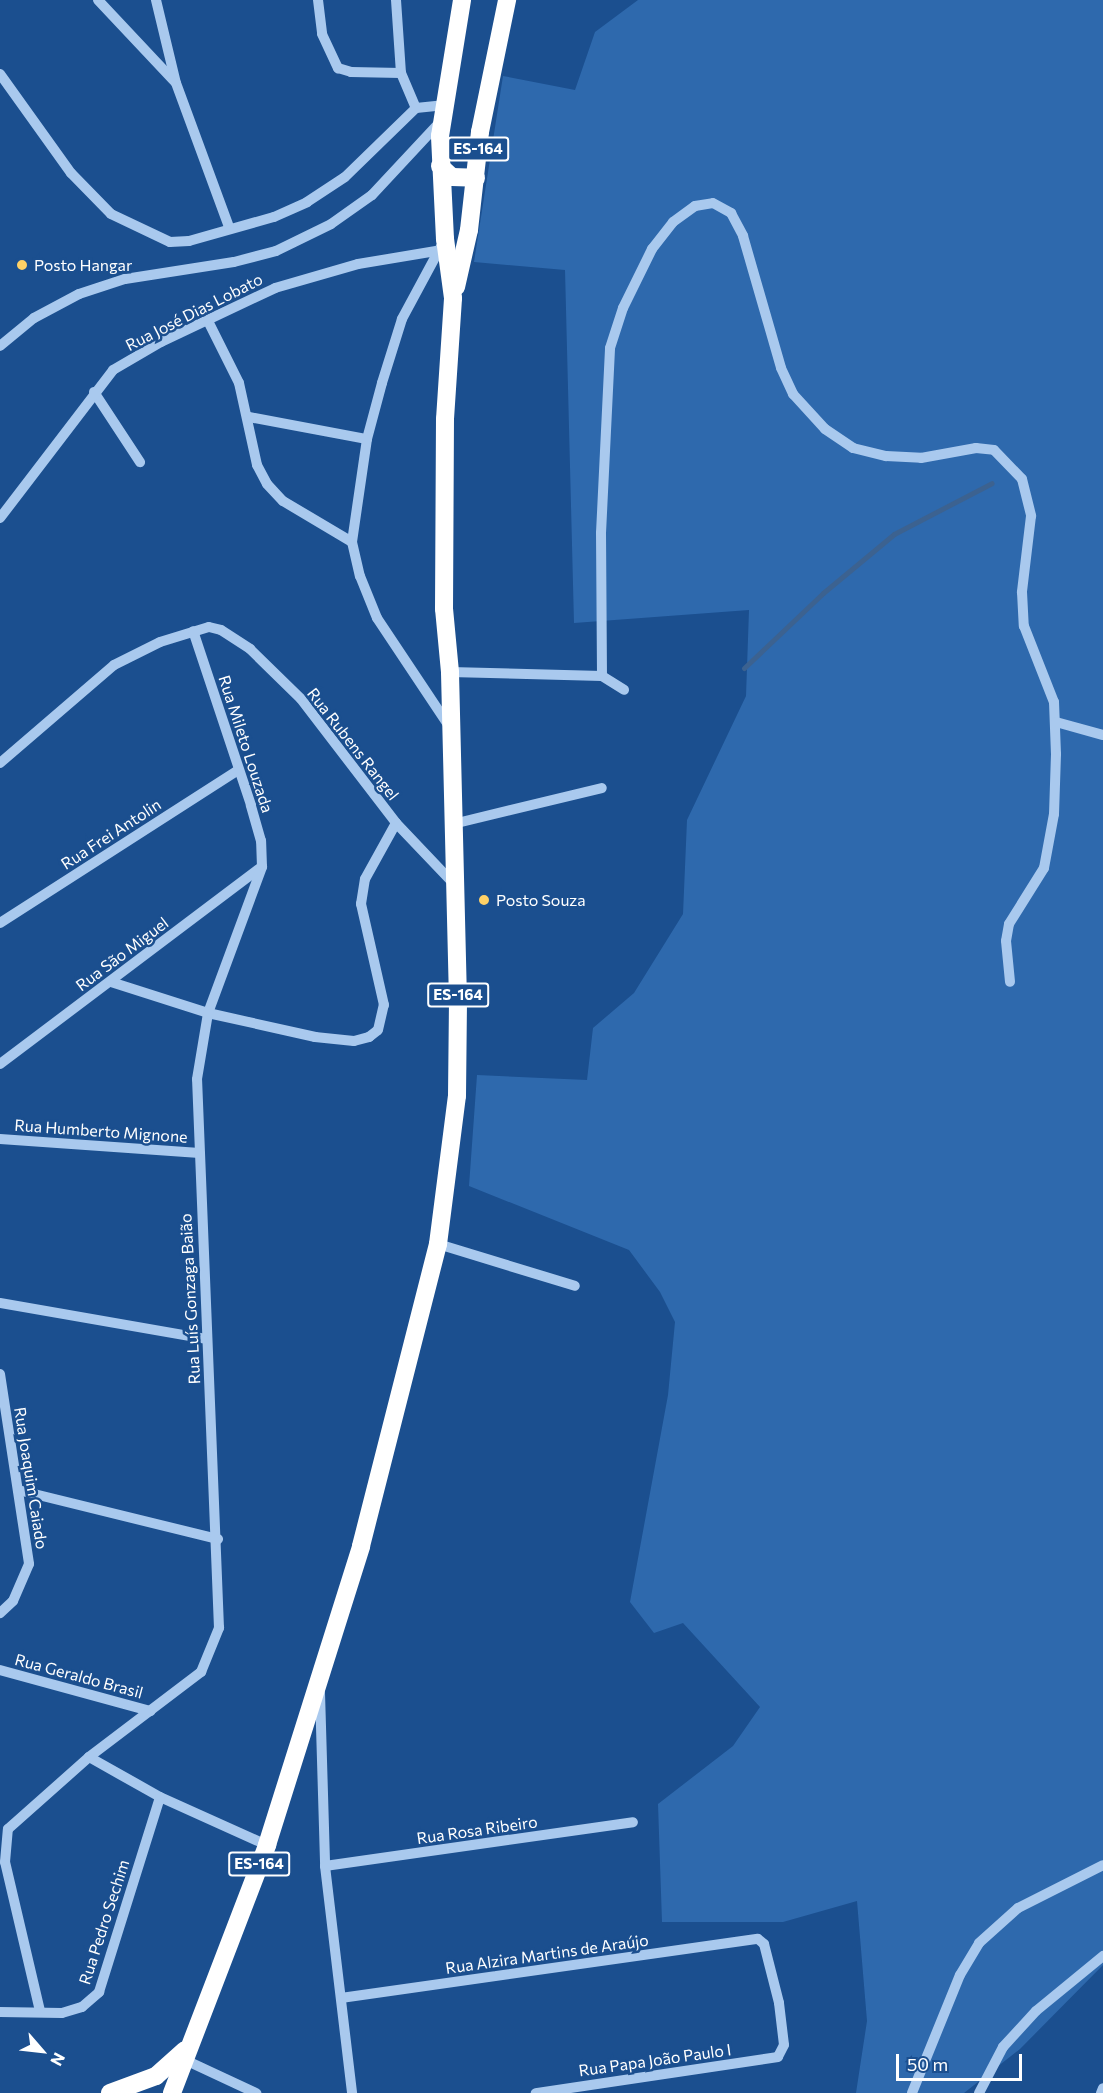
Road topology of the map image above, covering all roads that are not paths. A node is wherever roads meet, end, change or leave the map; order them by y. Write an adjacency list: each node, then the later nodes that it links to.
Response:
1 (98, 0): 9 (street)
2 (156, 0): 9 (street)
3 (318, 0): 7 (street)
4 (396, 0): 7 (street)
5 (462, 0): 11 (highway, ES-164)
6 (507, 0): 13 (highway, ES-164)
7 (401, 73): 10 (street)
8 (0, 75): 14 (street)
9 (176, 82): 14 (street)
10 (416, 108): 11 (street); 14 (street)
11 (442, 112): 12 (highway, ES-164); 18 (street)
12 (440, 166): 13 (highway); 15 (highway, ES-164)
13 (476, 178): 16 (highway, ES-164)
14 (229, 227)
15 (440, 245): 16 (highway, ES-164); 17 (street, Rua José Dias Lobato); 21 (street)
16 (453, 298): 26 (highway, ES-164)
17 (208, 321): 19 (street, Rua José Dias Lobato); 20 (street)
18 (0, 346)
19 (94, 392): 22 (street); 23 (street, Rua José Dias Lobato)
20 (249, 417): 21 (street); 24 (street)
21 (367, 439): 24 (street)
22 (140, 462)
23 (0, 518)
24 (352, 542): 30 (street)
25 (193, 631): 32 (street); 33 (street, Rua Mileto Louzada); 35 (street, Rua Rubens Rangel)
26 (450, 672): 27 (street); 30 (highway, ES-164)
27 (602, 676): 28 (street); 29 (street)
28 (624, 690)
29 (1056, 722): 31 (street); 41 (street)
30 (451, 729): 36 (highway, ES-164)
31 (1103, 735)
32 (0, 763)
33 (238, 770): 37 (street, Rua Mileto Louzada); 39 (street, Rua Frei Antolin)
34 (602, 788): 36 (street)
35 (396, 823): 38 (street, Rua Rubens Rangel); 42 (street)
36 (453, 824): 38 (highway, ES-164)
37 (262, 867): 40 (street, Rua São Miguel); 42 (street, Rua Luís Gonzaga Baião)
38 (454, 884): 46 (highway, ES-164)
39 (0, 923)
40 (111, 982): 42 (street); 43 (street, Rua São Miguel)
41 (1010, 982)
42 (208, 1012): 45 (street, Rua Luís Gonzaga Baião)
43 (0, 1064)
44 (0, 1139): 45 (street, Rua Humberto Mignone)
45 (200, 1153): 49 (street, Rua Luís Gonzaga Baião)
46 (438, 1244): 47 (street); 55 (highway, ES-164)
47 (575, 1286)
48 (0, 1304): 49 (street)
49 (206, 1339): 52 (street, Rua Luís Gonzaga Baião)
50 (0, 1374): 51 (street, Rua Joaquim Caiado)
51 (18, 1490): 52 (street); 53 (street, Rua Joaquim Caiado)
52 (218, 1539): 56 (street, Rua Luís Gonzaga Baião)
53 (0, 1613)
54 (0, 1670): 56 (street, Rua Geraldo Brasil)
55 (320, 1676): 60 (highway, ES-164); 62 (street)
56 (150, 1711): 57 (street, Rua Luís Gonzaga Baião)
57 (89, 1757): 58 (street); 65 (street, Rua Luís Gonzaga Baião)
58 (160, 1797): 60 (street); 65 (street, Rua Pedro Sechim)
59 (633, 1822): 62 (street, Rua Rosa Ribeiro)
60 (267, 1845): 67 (highway, ES-164)
61 (1103, 1865): 75 (street)
62 (325, 1866): 64 (street)
63 (1103, 1956): 76 (street)
64 (341, 1998): 68 (street, Rua Alzira Martins de Araújo); 73 (street)
65 (40, 2011): 66 (street, Rua Pedro Sechim)
66 (0, 2012)
67 (185, 2053): 70 (highway); 71 (highway, ES-164); 72 (street)
68 (778, 2057): 74 (street, Rua Papa João Paulo I)
69 (1103, 2088): 77 (street)
70 (114, 2092)
71 (172, 2093)
72 (256, 2093)
73 (352, 2093)
74 (536, 2093)
75 (912, 2093)
76 (979, 2093)
77 (1101, 2093)

